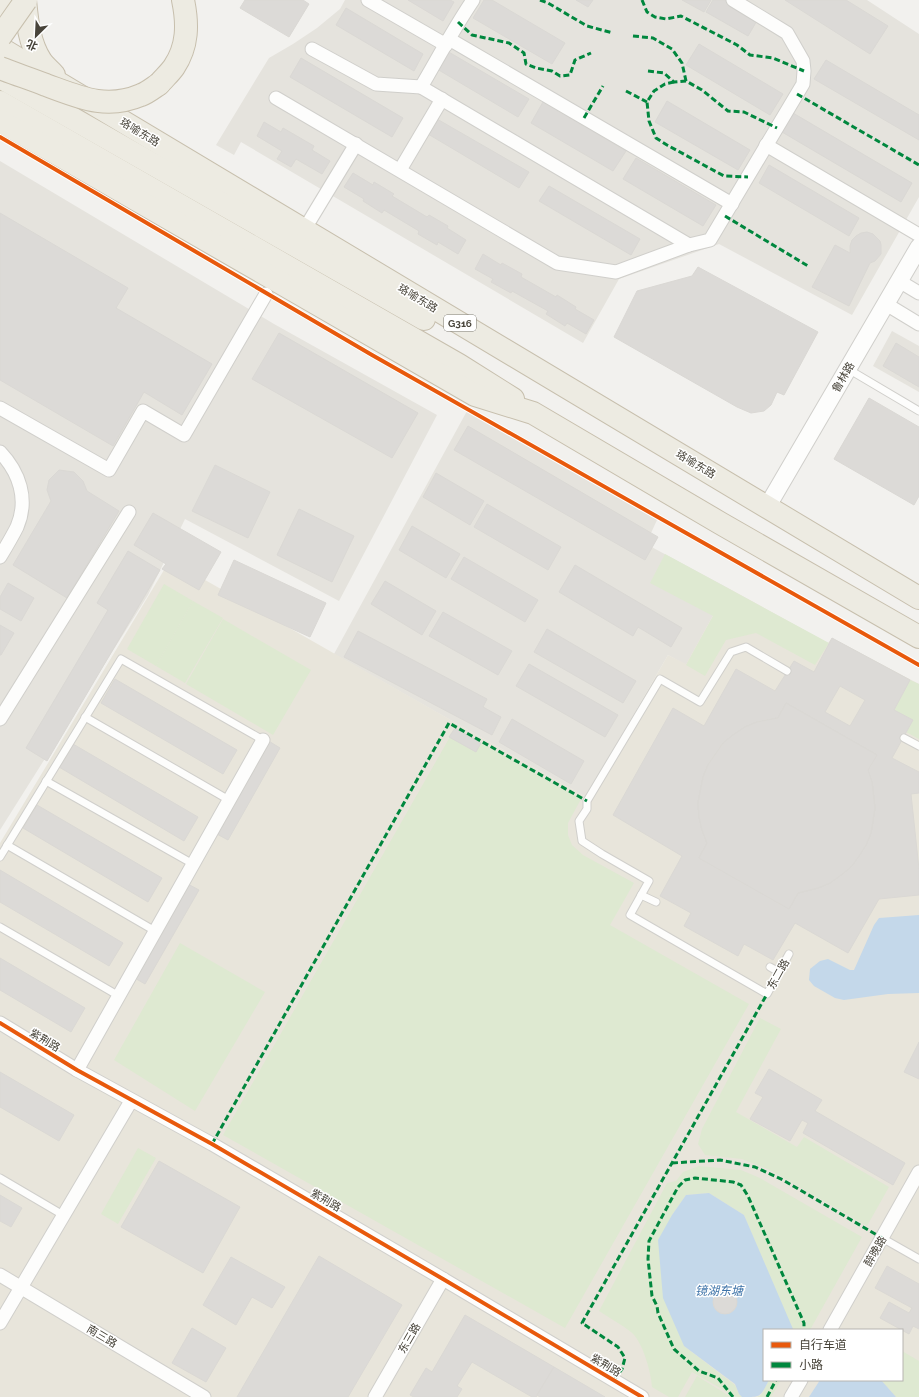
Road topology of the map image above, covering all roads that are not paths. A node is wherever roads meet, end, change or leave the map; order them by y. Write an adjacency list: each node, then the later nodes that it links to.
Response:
1 (9, 0): 7 (highway)
2 (26, 0): 8 (highway, bridge); 15 (highway)
3 (183, 0): 12 (highway, bridge)
4 (368, 0): 9 (street)
5 (473, 0): 9 (street)
6 (733, 0): 21 (street)
7 (0, 16)
8 (0, 37)
9 (448, 42): 14 (street); 23 (street)
10 (0, 48): 15 (highway, 珞喻东路 / G316)
11 (312, 49): 14 (street)
12 (0, 68)
13 (0, 76): 34 (highway)
14 (421, 87): 17 (street)
15 (67, 88): 24 (highway, 珞喻东路 / G316)
16 (276, 98): 20 (street)
17 (442, 99): 22 (street); 26 (street)
18 (0, 102): 37 (highway)
19 (0, 121): 37 (highway)
20 (356, 144): 22 (street); 24 (street)
21 (766, 145): 23 (street); 25 (street)
22 (400, 170): 26 (street)
23 (732, 204): 26 (street)
24 (304, 230): 34 (highway, 珞喻东路 / G316)
25 (919, 236)
26 (689, 246)
27 (919, 247): 28 (street, 鲁林路)
28 (899, 281): 29 (street); 31 (street, 鲁林路)
29 (919, 293)
30 (266, 294): 35 (street)
31 (886, 304): 32 (street); 33 (street, 鲁林路)
32 (919, 324)
33 (848, 369): 36 (lane); 39 (street, 鲁林路)
34 (554, 379): 39 (highway, 珞喻东路 / G316)
35 (0, 408)
36 (919, 411)
37 (533, 413): 43 (highway)
38 (0, 452): 41 (street)
39 (767, 507): 42 (highway, 珞喻东路 / G316)
40 (129, 512): 46 (street)
41 (0, 557)
42 (919, 598)
43 (919, 637)
44 (787, 671): 55 (lane)
45 (85, 717): 48 (lane); 50 (lane); 51 (lane)
46 (0, 719)
47 (904, 738): 49 (lane)
48 (263, 740): 51 (street)
49 (919, 746)
50 (46, 781): 52 (lane); 54 (lane)
51 (229, 800): 54 (street)
52 (7, 845): 53 (lane); 58 (lane)
53 (0, 857)
54 (193, 864): 58 (street)
55 (642, 895): 56 (lane); 61 (lane, 东二路)
56 (656, 902)
57 (0, 927): 62 (lane)
58 (155, 931): 62 (street)
59 (789, 954): 61 (lane, 东二路)
60 (770, 967): 61 (lane)
61 (779, 972)
62 (119, 996): 64 (street)
63 (0, 1023): 64 (street, 紫荆路)
64 (77, 1070): 65 (street, 紫荆路)
65 (131, 1101): 68 (street); 72 (street, 紫荆路)
66 (919, 1172): 69 (street, 醉晚路)
67 (0, 1178): 68 (lane)
68 (63, 1214): 73 (street)
69 (882, 1238): 70 (lane); 75 (street, 醉晚路)
70 (919, 1259)
71 (0, 1275): 73 (street, 南三路)
72 (443, 1278): 78 (street, 东三路); 79 (street, 紫荆路)
73 (20, 1287): 74 (street); 77 (street, 南三路)
74 (0, 1323)
75 (831, 1329)
76 (800, 1381): 80 (street)
77 (204, 1397)
78 (375, 1397)
79 (642, 1397)
80 (791, 1397)

